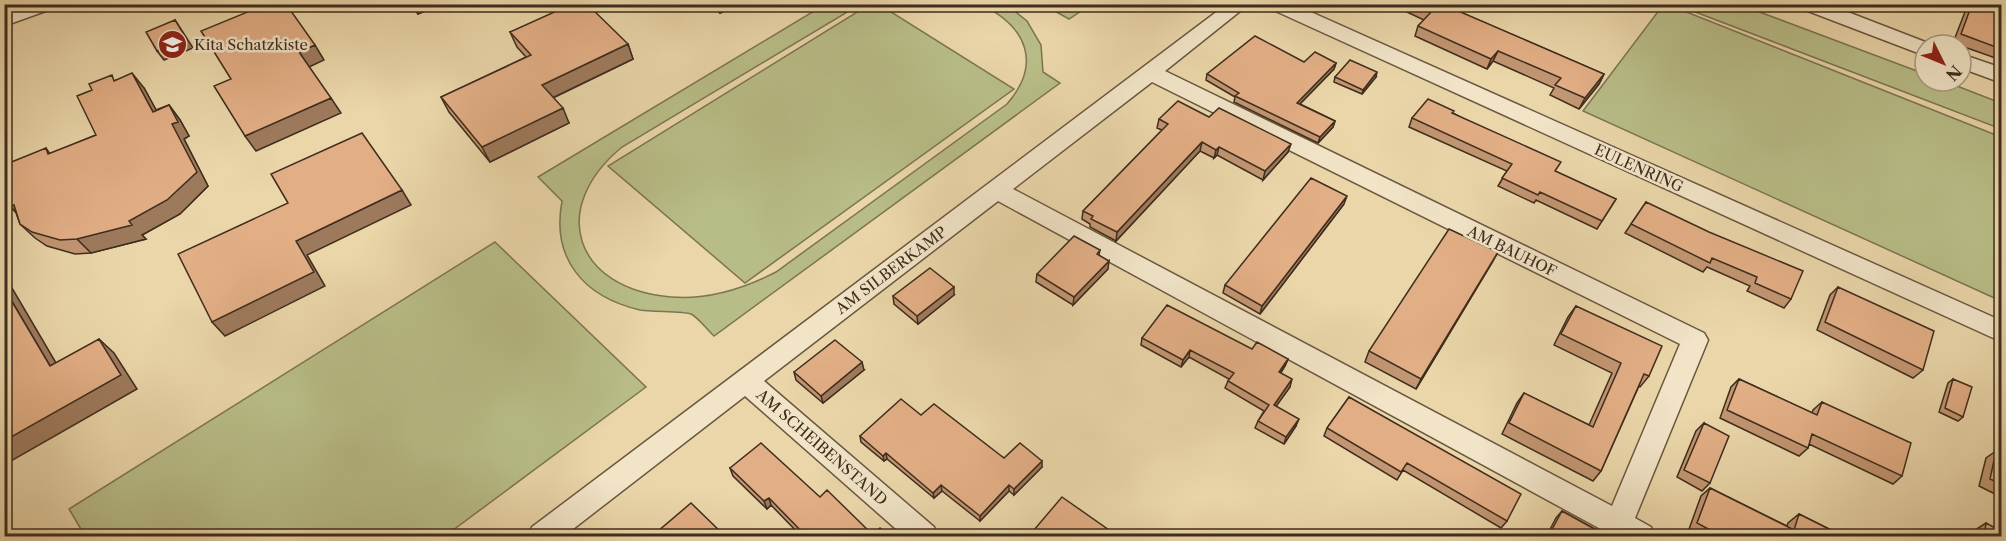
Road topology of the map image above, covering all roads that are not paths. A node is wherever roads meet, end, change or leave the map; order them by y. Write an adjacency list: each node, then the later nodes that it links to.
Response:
1 (47, 4): 5 (street)
2 (1240, 4): 8 (street, AM SILBERKAMP)
3 (1276, 4): 11 (street, EULENRING)
4 (1807, 4): 6 (street)
5 (4, 20)
6 (1913, 44)
7 (1973, 66): 9 (street)
8 (1151, 73): 10 (street, AM SILBERKAMP); 13 (street, AM BAUHOF)
9 (2001, 76)
10 (996, 190): 12 (street, AM SILBERKAMP); 13 (street)
11 (2001, 332)
12 (746, 381): 14 (street, AM SILBERKAMP); 15 (street, AM SCHEIBENSTAND)
13 (1618, 524): 16 (street)
14 (542, 537)
15 (924, 537)
16 (1641, 537)

